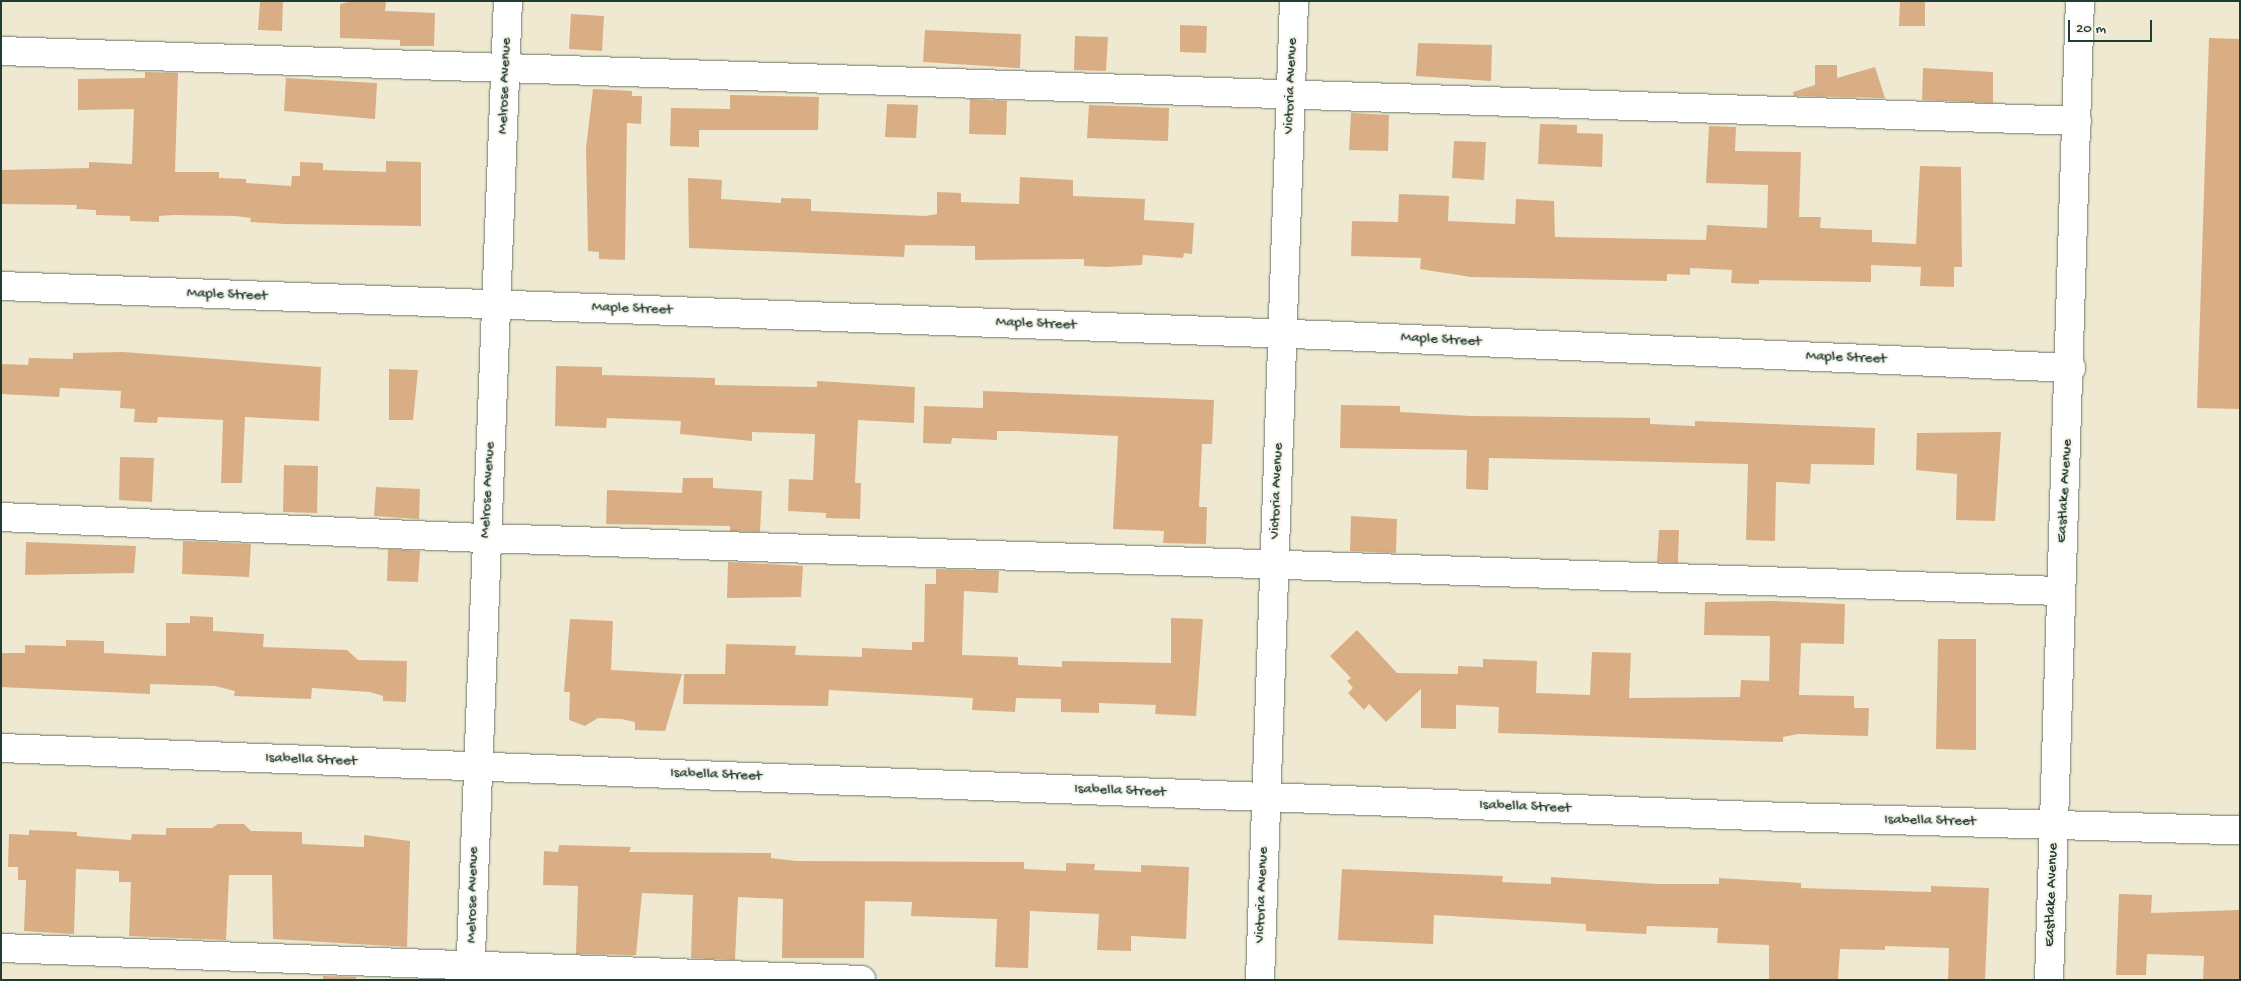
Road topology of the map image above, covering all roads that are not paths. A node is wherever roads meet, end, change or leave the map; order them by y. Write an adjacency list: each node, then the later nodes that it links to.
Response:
1 (508, 1): 5 (street, Melrose Avenue)
2 (1294, 1): 6 (street, Victoria Avenue)
3 (2080, 1): 7 (street, Eastlake Avenue)
4 (1, 51): 5 (street)
5 (506, 70): 6 (street); 9 (street, Melrose Avenue)
6 (1291, 94): 7 (street); 10 (street, Victoria Avenue)
7 (2077, 121): 11 (street, Eastlake Avenue)
8 (1, 286): 9 (street, Maple Street)
9 (497, 306): 10 (street, Maple Street); 13 (street, Melrose Avenue)
10 (1282, 334): 11 (street, Maple Street); 14 (street, Victoria Avenue)
11 (2071, 368): 15 (street, Eastlake Avenue)
12 (1, 517): 13 (street)
13 (486, 538): 14 (street); 17 (street, Melrose Avenue)
14 (1274, 566): 15 (street); 18 (street, Victoria Avenue)
15 (2060, 591): 19 (street, Eastlake Avenue)
16 (1, 748): 17 (street, Isabella Street)
17 (475, 766): 18 (street, Isabella Street); 22 (street, Melrose Avenue)
18 (1266, 796): 19 (street, Isabella Street); 24 (street, Victoria Avenue)
19 (2054, 824): 20 (street, Isabella Street); 25 (street, Eastlake Avenue)
20 (2240, 830)
21 (1, 948): 22 (street)
22 (471, 972): 23 (street)
23 (861, 980)
24 (1260, 980)
25 (2049, 980)

